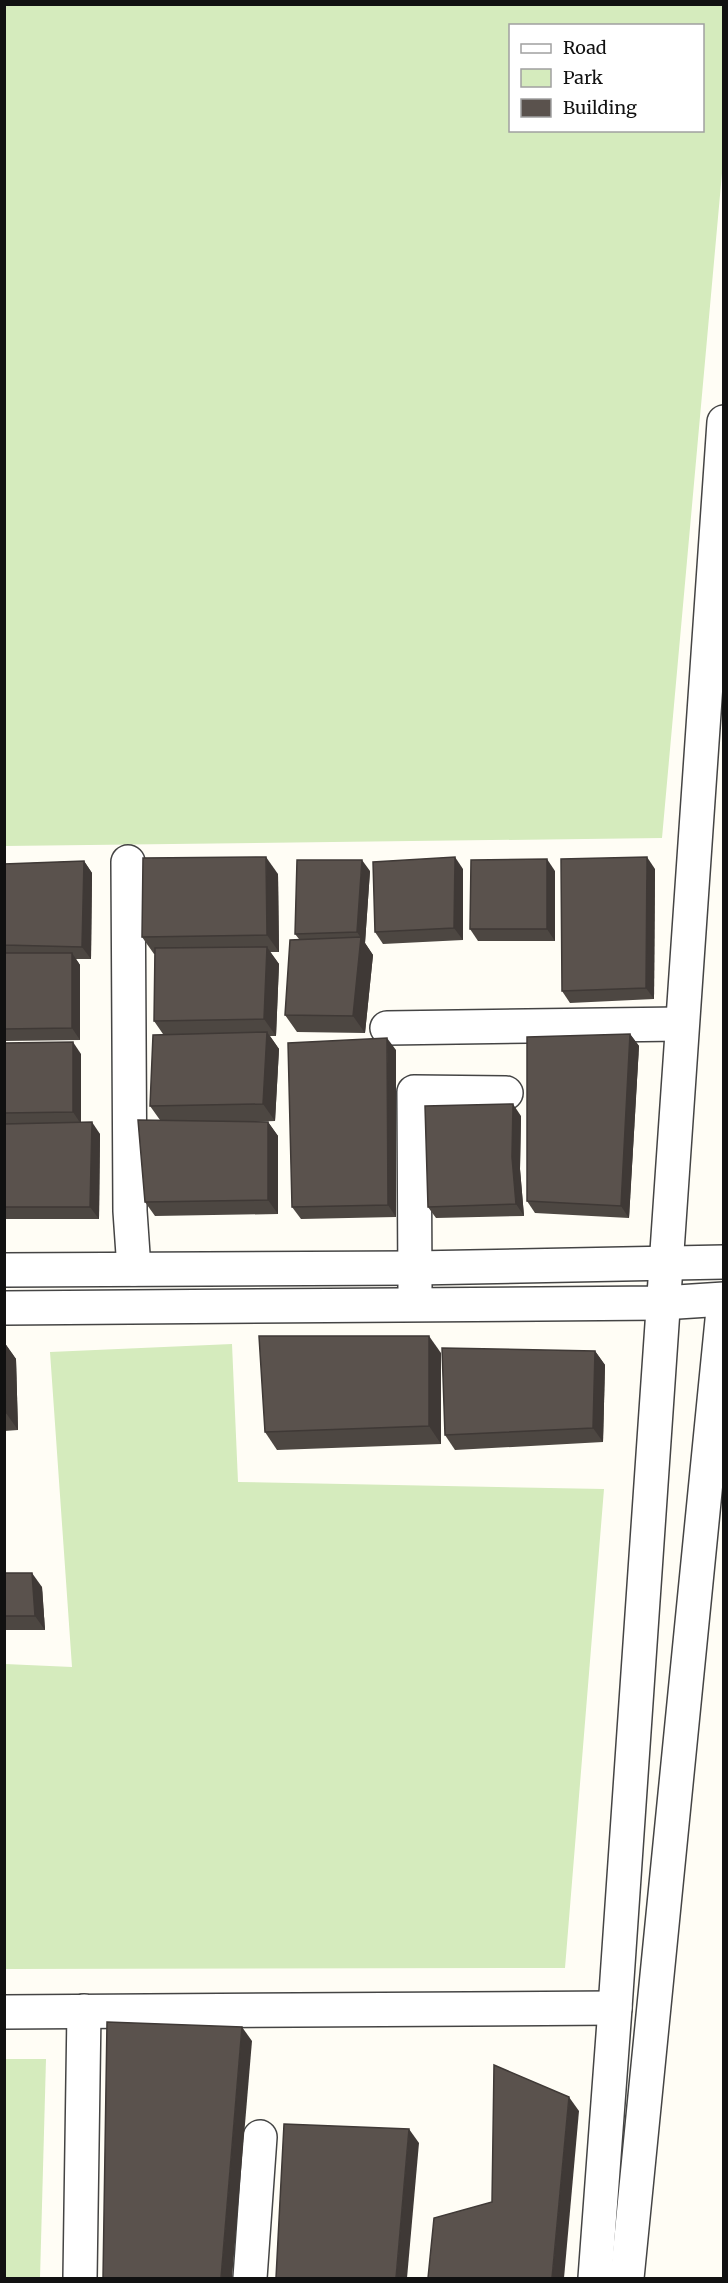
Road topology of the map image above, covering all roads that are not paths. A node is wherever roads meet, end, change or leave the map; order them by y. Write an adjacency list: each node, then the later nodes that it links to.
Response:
1 (723, 422): 3 (street)
2 (128, 862): 9 (street)
3 (681, 1024): 4 (street); 6 (street)
4 (387, 1028)
5 (506, 1093): 8 (street)
6 (665, 1262): 7 (street); 8 (street); 13 (street)
7 (723, 1262)
8 (415, 1268): 9 (street); 14 (street)
9 (134, 1269): 11 (street)
10 (4, 1270): 11 (street)
11 (76, 1270): 15 (street)
12 (723, 1300): 13 (street); 24 (street)
13 (662, 1303): 14 (street); 17 (street)
14 (415, 1304): 15 (street)
15 (76, 1307): 16 (street)
16 (4, 1308)
17 (615, 2008): 19 (street); 23 (street)
18 (4, 2012): 19 (street)
19 (84, 2012): 21 (street)
20 (260, 2137): 22 (street)
21 (80, 2278)
22 (250, 2278)
23 (595, 2278)
24 (627, 2278)

